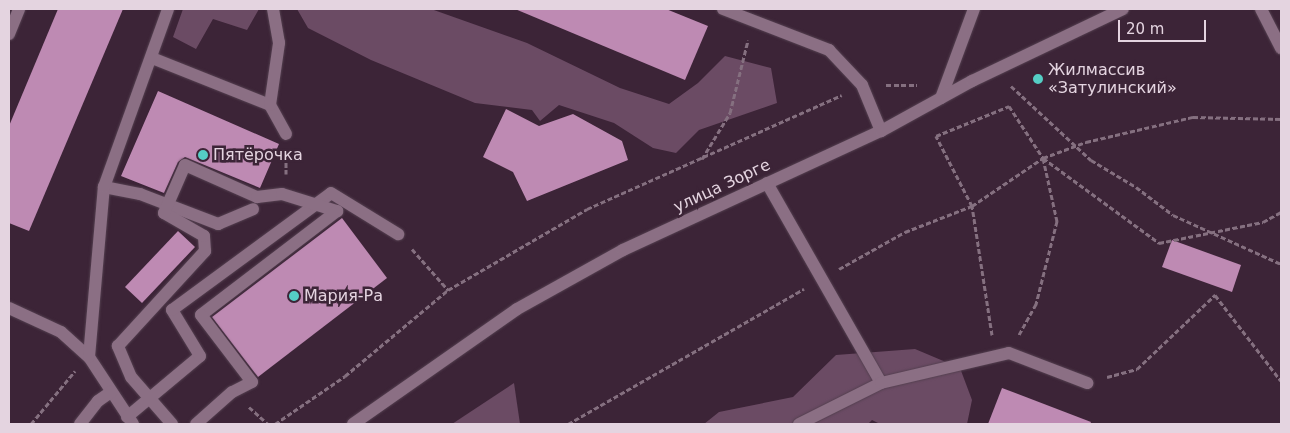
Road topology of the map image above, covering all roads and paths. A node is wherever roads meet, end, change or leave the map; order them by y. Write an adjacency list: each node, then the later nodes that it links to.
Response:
1 (19, 9): 9 (street)
2 (168, 9): 11 (street)
3 (273, 9): 16 (street)
4 (723, 9): 8 (street)
5 (974, 9): 15 (street)
6 (1123, 9): 15 (street, улица Зорге)
7 (1261, 9): 10 (street)
8 (760, 14): 13 (street); 22 (path)
9 (9, 34)
10 (1281, 48)
11 (152, 58): 16 (street); 24 (street)
12 (918, 85): 13 (path)
13 (862, 86): 18 (street); 22 (path)
14 (1000, 89): 20 (path)
15 (942, 98): 18 (street, улица Зорге)
16 (270, 105): 19 (street)
17 (1281, 119): 20 (path)
18 (882, 131): 23 (street, улица Зорге)
19 (286, 134)
20 (1077, 146): 21 (path); 30 (path)
21 (1043, 158): 27 (path); 27 (path); 30 (path); 36 (path)
22 (702, 159): 34 (path)
23 (767, 183): 33 (street); 50 (street, улица Зорге)
24 (104, 187): 26 (street); 37 (street)
25 (315, 204): 26 (street); 31 (street); 43 (street); 48 (street)
26 (168, 205): 28 (street); 43 (street)
27 (972, 206): 33 (path); 38 (path)
28 (252, 208)
29 (1281, 212): 30 (path)
30 (1209, 233): 32 (path)
31 (398, 234): 34 (path)
32 (1281, 264)
33 (822, 279): 40 (street); 51 (path)
34 (448, 290): 49 (path)
35 (9, 308): 37 (street)
36 (1009, 353): 38 (street); 41 (street)
37 (89, 356): 42 (street); 45 (path)
38 (995, 357): 40 (street)
39 (1281, 382): 41 (path)
40 (881, 383): 52 (street)
41 (1086, 383)
42 (111, 392): 44 (street); 46 (street)
43 (150, 398): 44 (street); 47 (street)
44 (130, 420)
45 (31, 424)
46 (80, 424)
47 (172, 424)
48 (196, 424)
49 (275, 424)
50 (353, 424)
51 (568, 424)
52 (799, 424)

